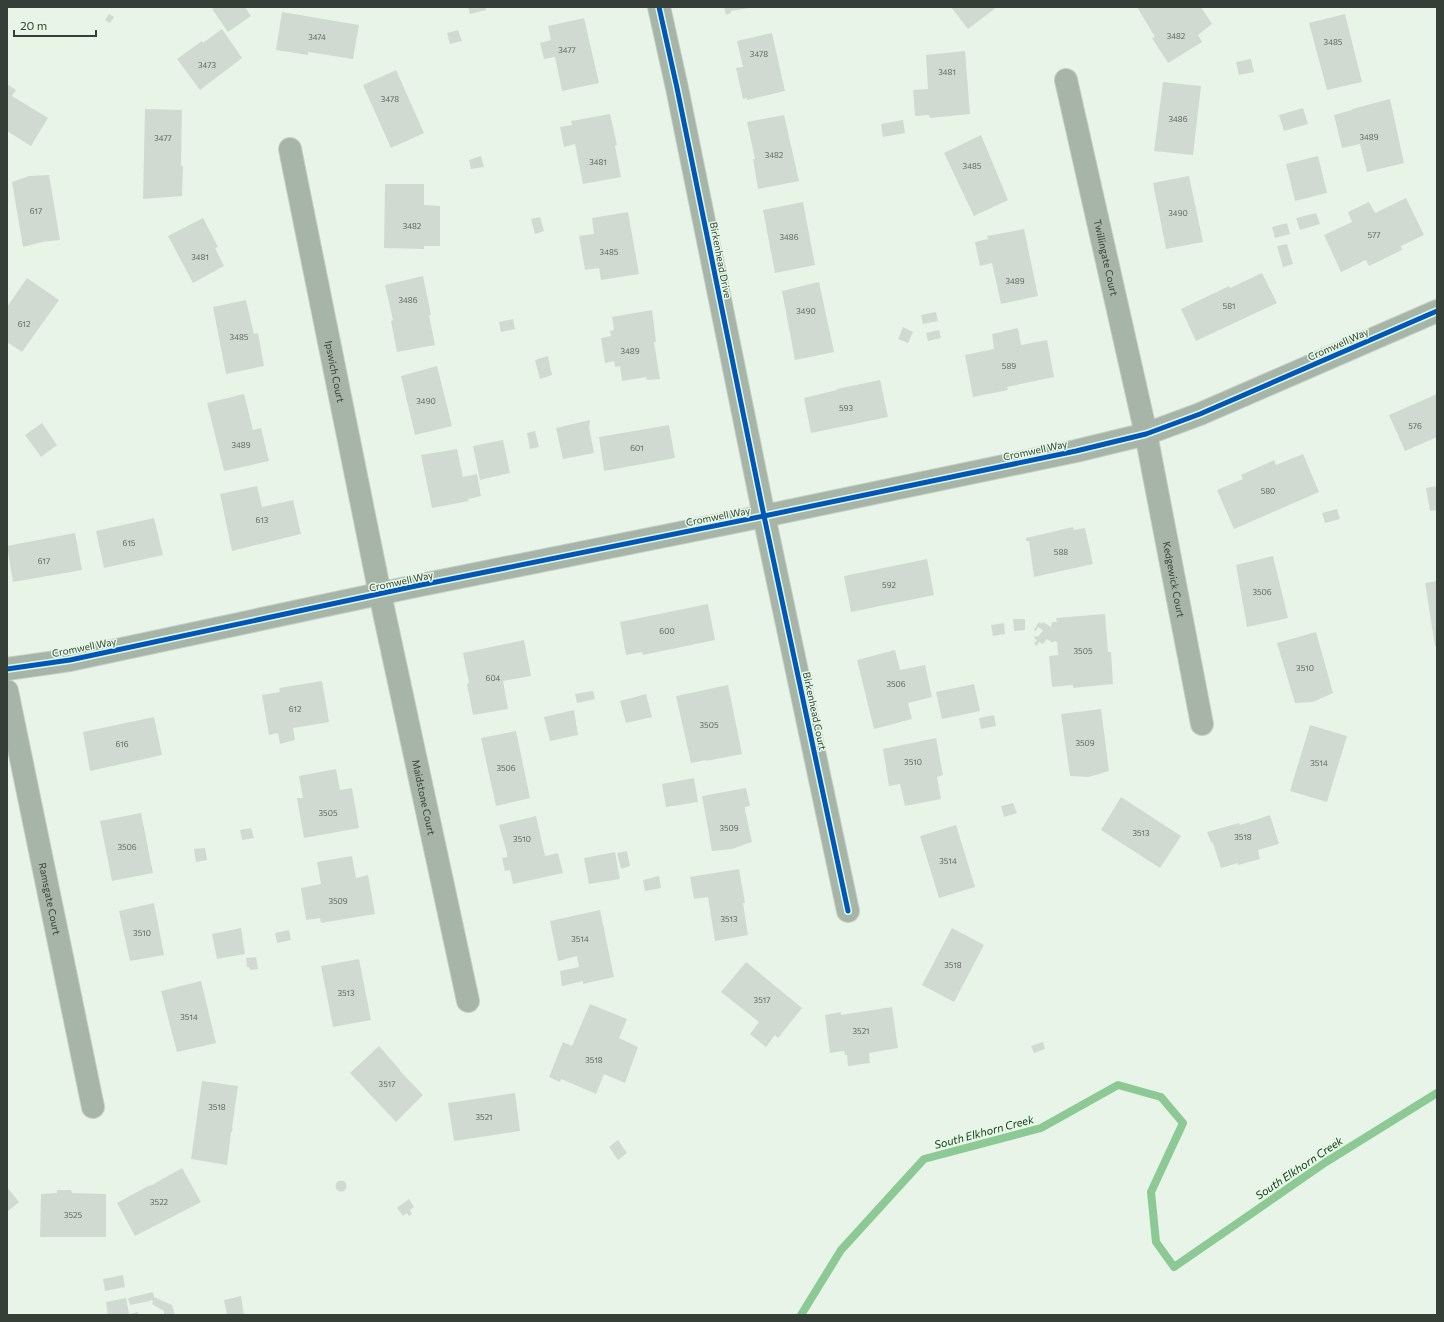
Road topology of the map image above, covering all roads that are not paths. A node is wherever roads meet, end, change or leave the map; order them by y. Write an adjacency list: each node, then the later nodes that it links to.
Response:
1 (659, 7): 6 (street, Birkenhead Drive)
2 (1066, 80): 5 (street, Twillingate Court)
3 (290, 149): 7 (street, Ipswich Court)
4 (1437, 311): 5 (street, Cromwell Way)
5 (1146, 434): 6 (street, Cromwell Way); 10 (street, Kedgewick Court)
6 (764, 516): 7 (street, Cromwell Way); 11 (street, Birkenhead Court)
7 (380, 594): 8 (street, Cromwell Way); 12 (street, Maidstone Court)
8 (7, 669)
9 (7, 691): 13 (street, Ramsgate Court)
10 (1202, 724)
11 (848, 911)
12 (468, 1001)
13 (93, 1107)

